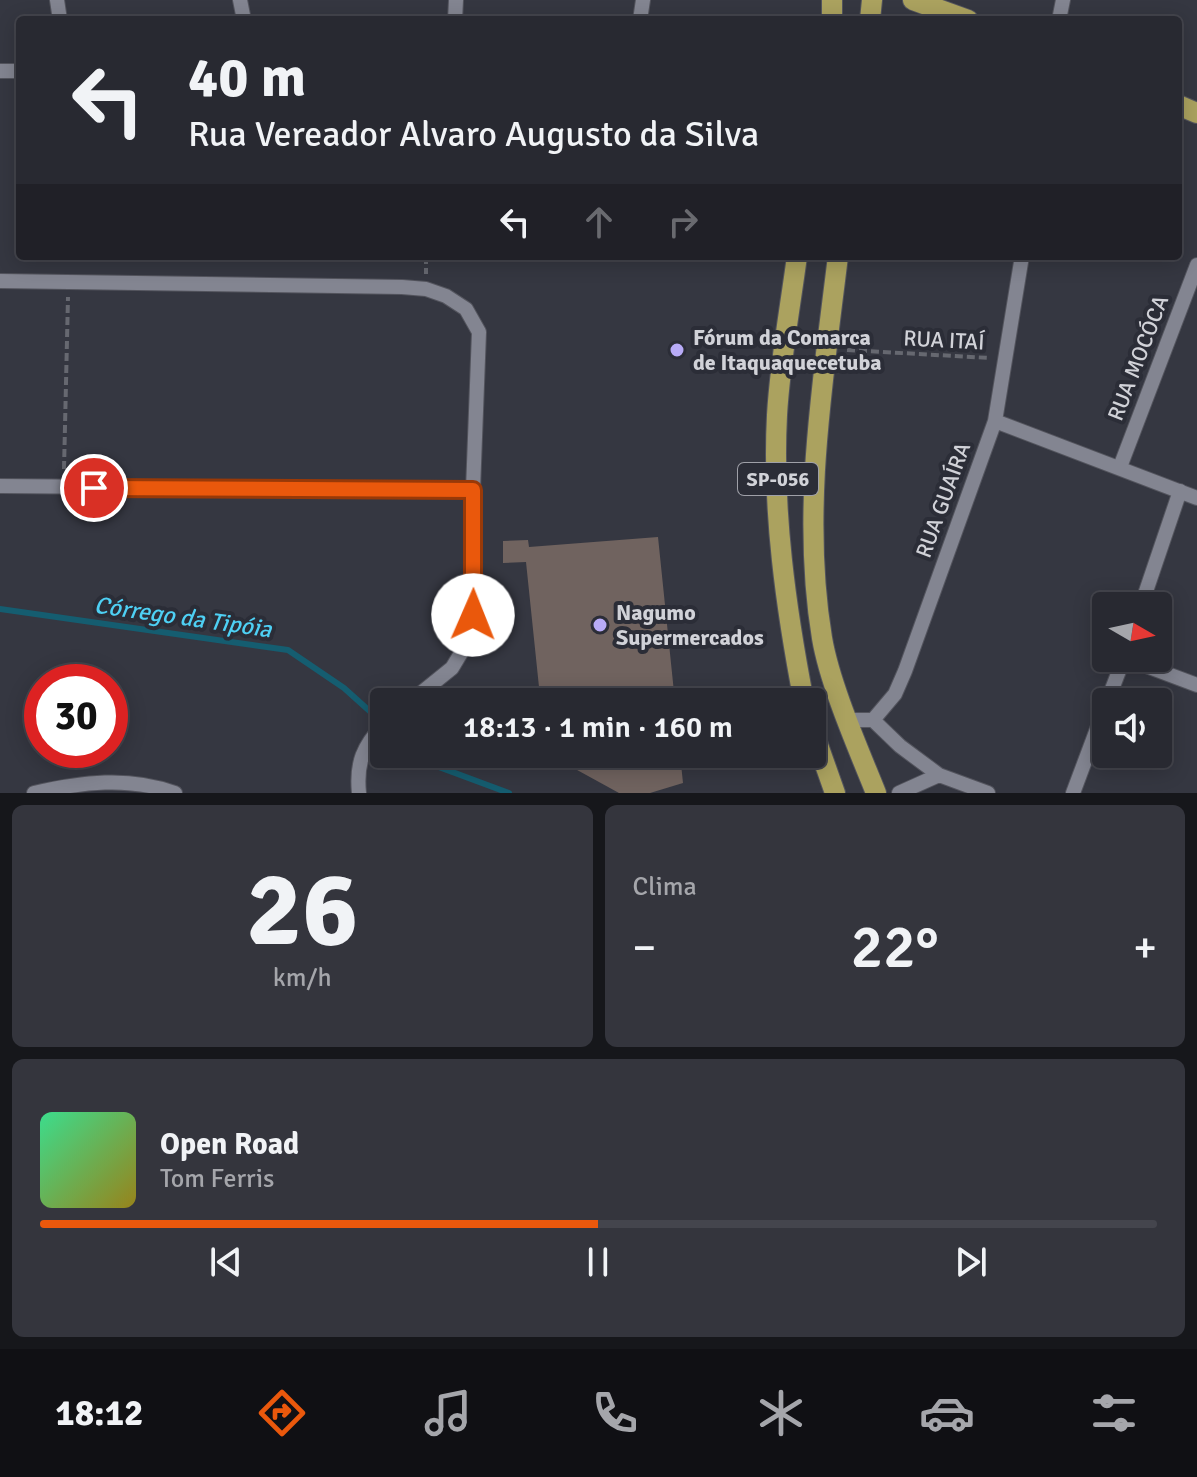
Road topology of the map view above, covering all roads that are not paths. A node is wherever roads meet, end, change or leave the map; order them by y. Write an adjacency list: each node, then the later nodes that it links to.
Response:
1 (913, 0): 2 (main road)
2 (957, 16)
3 (796, 260): 18 (main road, SP-056)
4 (837, 260): 19 (main road, SP-056)
5 (1021, 260): 8 (street, RUA GUAÍRA)
6 (1197, 265): 9 (street, RUA MOCÓCA)
7 (0, 281): 11 (street)
8 (995, 421): 9 (street); 20 (street, RUA GUAÍRA)
9 (1120, 467): 12 (street)
10 (0, 486): 11 (street)
11 (473, 490): 17 (street)
12 (1180, 491): 13 (street); 14 (street)
13 (1197, 498)
14 (1146, 592)
15 (1162, 672): 16 (street)
16 (1197, 685)
17 (427, 688)
18 (802, 688)
19 (847, 720): 20 (street); 29 (main road, SP-056)
20 (873, 720): 24 (street)
21 (370, 739): 27 (street)
22 (1092, 743): 32 (street)
23 (826, 768): 28 (main road)
24 (939, 775): 30 (street); 31 (street)
25 (34, 793): 26 (street)
26 (175, 793)
27 (359, 793)
28 (835, 793)
29 (876, 793)
30 (899, 793)
31 (988, 793)
32 (1073, 793)

